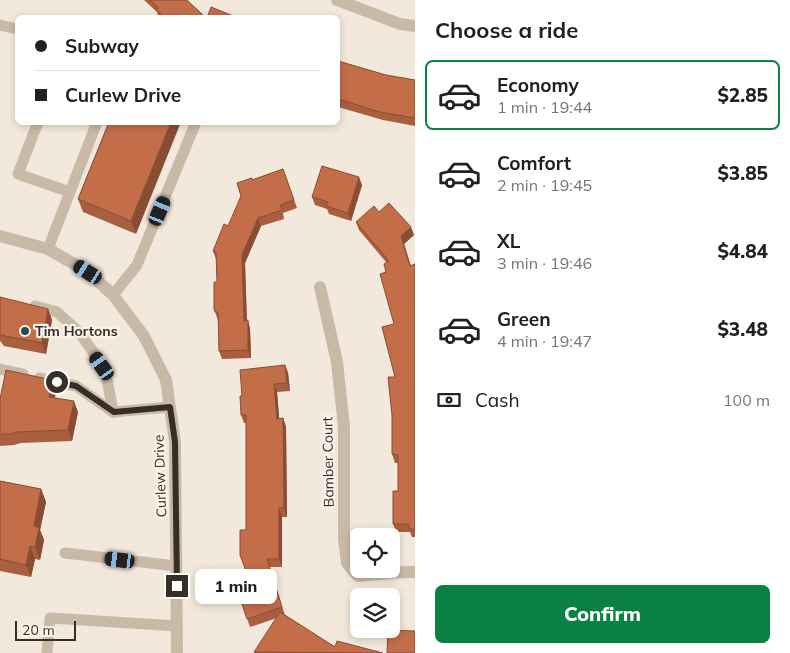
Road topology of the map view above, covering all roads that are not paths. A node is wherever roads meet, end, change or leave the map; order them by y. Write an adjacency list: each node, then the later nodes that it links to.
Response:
1 (337, 0): 3 (street)
2 (0, 25): 4 (lane)
3 (415, 26)
4 (15, 29)
5 (37, 125): 8 (lane)
6 (96, 125): 8 (lane)
7 (195, 125): 12 (lane)
8 (70, 192): 10 (lane)
9 (0, 236): 10 (street, Curlew Drive)
10 (48, 250): 12 (street, Curlew Drive)
11 (320, 287): 19 (street, Bamber Court)
12 (113, 296): 15 (street, Curlew Drive)
13 (23, 304): 16 (lane)
14 (0, 369): 16 (lane)
15 (170, 407): 16 (lane); 18 (street, Curlew Drive)
16 (114, 412)
17 (65, 553): 18 (lane)
18 (176, 566): 20 (street, Curlew Drive)
19 (415, 572)
20 (177, 626): 21 (lane); 22 (street, Curlew Drive)
21 (47, 653)
22 (177, 653)

